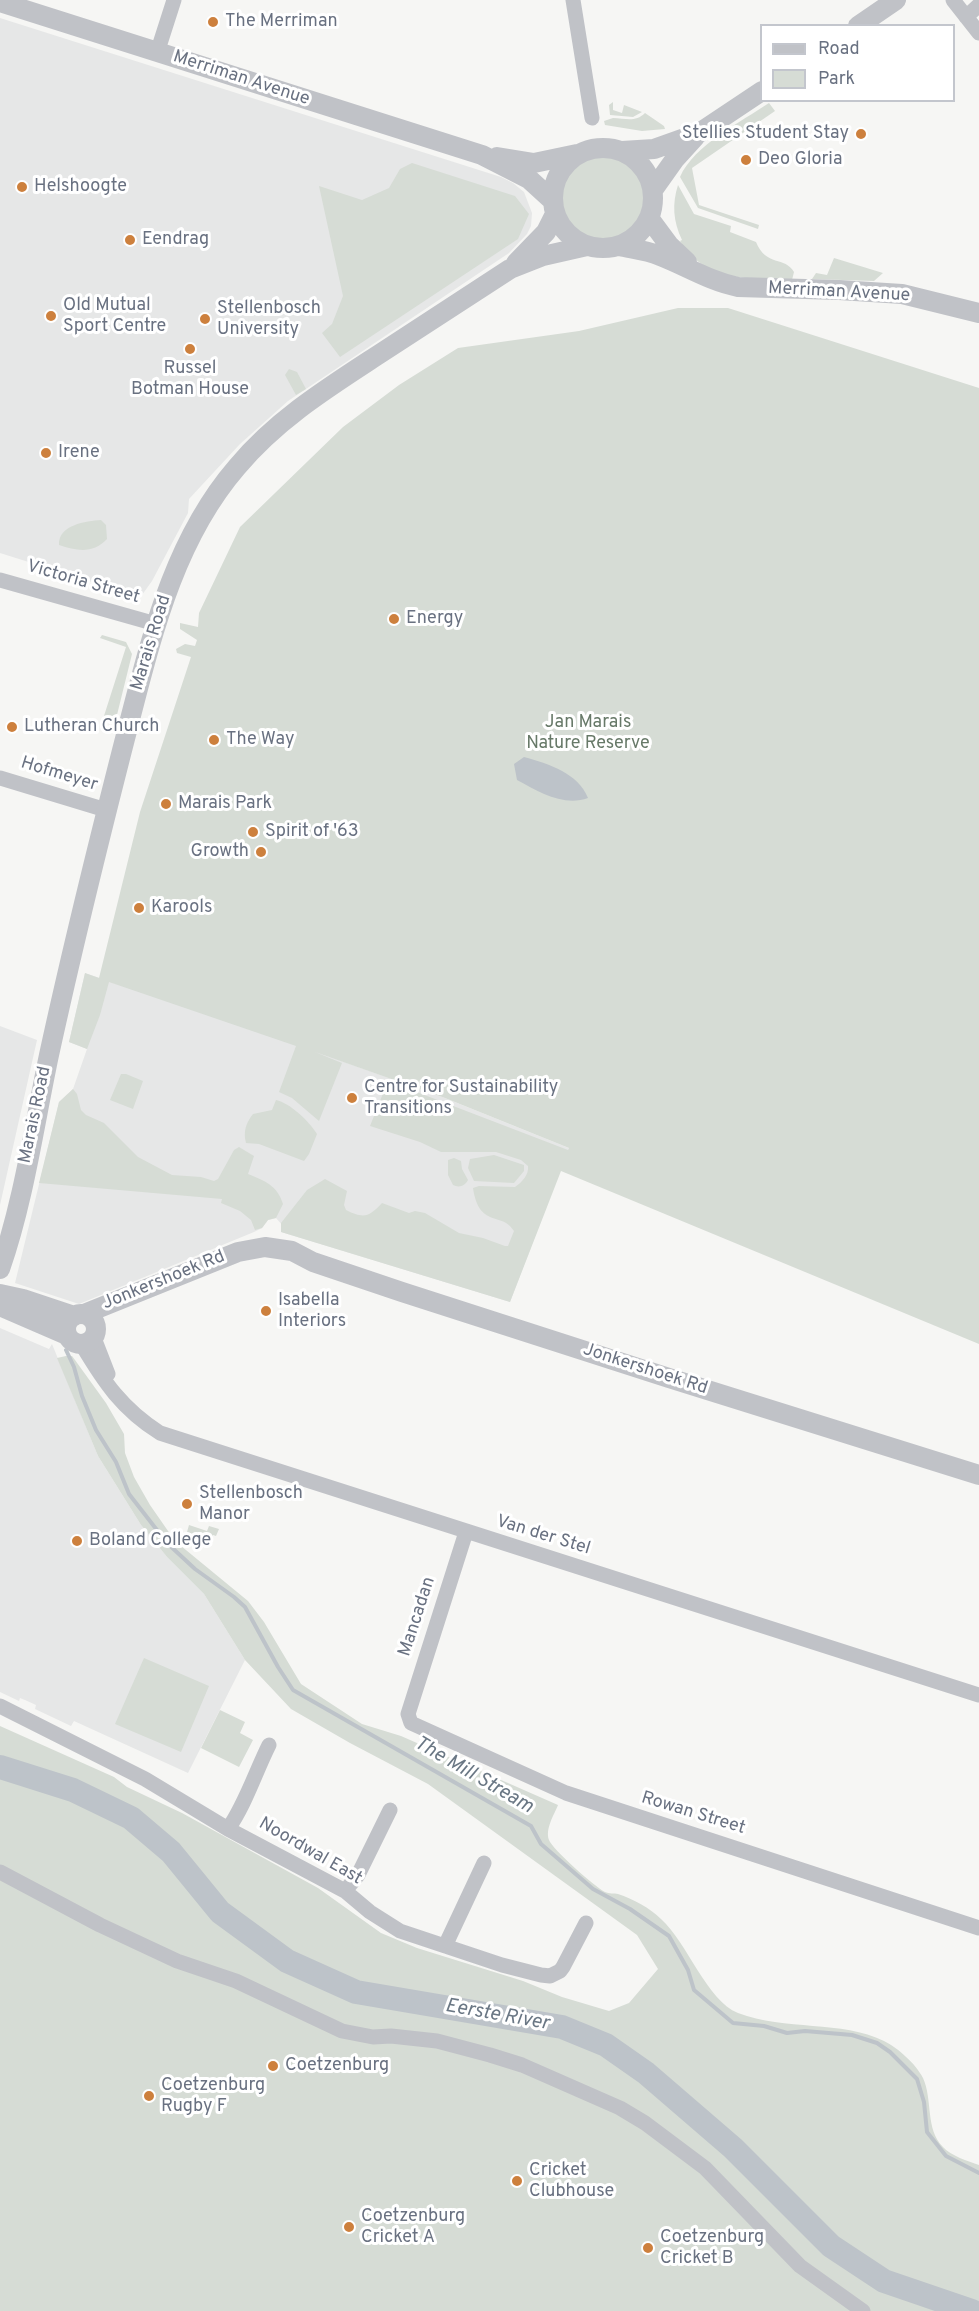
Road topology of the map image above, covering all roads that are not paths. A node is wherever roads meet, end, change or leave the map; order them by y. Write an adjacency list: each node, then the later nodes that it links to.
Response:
1 (174, 0): 10 (street)
2 (573, 0): 12 (street)
3 (896, 0): 8 (street)
4 (953, 0): 7 (street)
5 (0, 2): 10 (street, Merriman Avenue)
6 (979, 5): 7 (street)
7 (966, 17): 9 (street)
8 (861, 24)
9 (979, 33)
10 (157, 53): 16 (street, Merriman Avenue)
11 (760, 92): 13 (street)
12 (592, 118)
13 (699, 133): 14 (street); 17 (street)
14 (622, 151): 15 (street); 17 (street)
15 (579, 154): 16 (street, Merriman Avenue); 18 (street)
16 (482, 155): 18 (street, Merriman Avenue)
17 (653, 190): 19 (street)
18 (554, 207): 20 (street); 22 (street, Marais Road)
19 (649, 218): 21 (street); 23 (street, Merriman Avenue)
20 (587, 246): 21 (street); 22 (street, Marais Road)
21 (619, 246): 23 (street, Merriman Avenue)
22 (510, 269): 26 (street, Marais Road)
23 (699, 274): 24 (street, Merriman Avenue)
24 (979, 313)
25 (0, 580): 26 (street, Victoria Street)
26 (156, 624): 28 (street, Marais Road)
27 (0, 778): 28 (street, Hofmeyer)
28 (106, 810): 29 (street, Marais Road)
29 (0, 1269)
30 (0, 1294): 32 (street)
31 (0, 1306): 32 (street)
32 (83, 1329): 33 (street, Jonkershoek Rd); 34 (street, Van der Stel)
33 (979, 1475)
34 (466, 1532): 35 (street, Van der Stel); 37 (street, Mancadan)
35 (979, 1695)
36 (0, 1706): 40 (street, Noordwal East)
37 (408, 1714): 45 (street, Rowan Street)
38 (269, 1745): 40 (street)
39 (390, 1810): 43 (street)
40 (228, 1829): 43 (street, Noordwal East)
41 (484, 1863): 46 (street)
42 (0, 1872): 47 (street)
43 (345, 1891): 46 (street, Noordwal East)
44 (586, 1923): 46 (street, Noordwal East)
45 (979, 1928)
46 (445, 1946)
47 (863, 2311)

